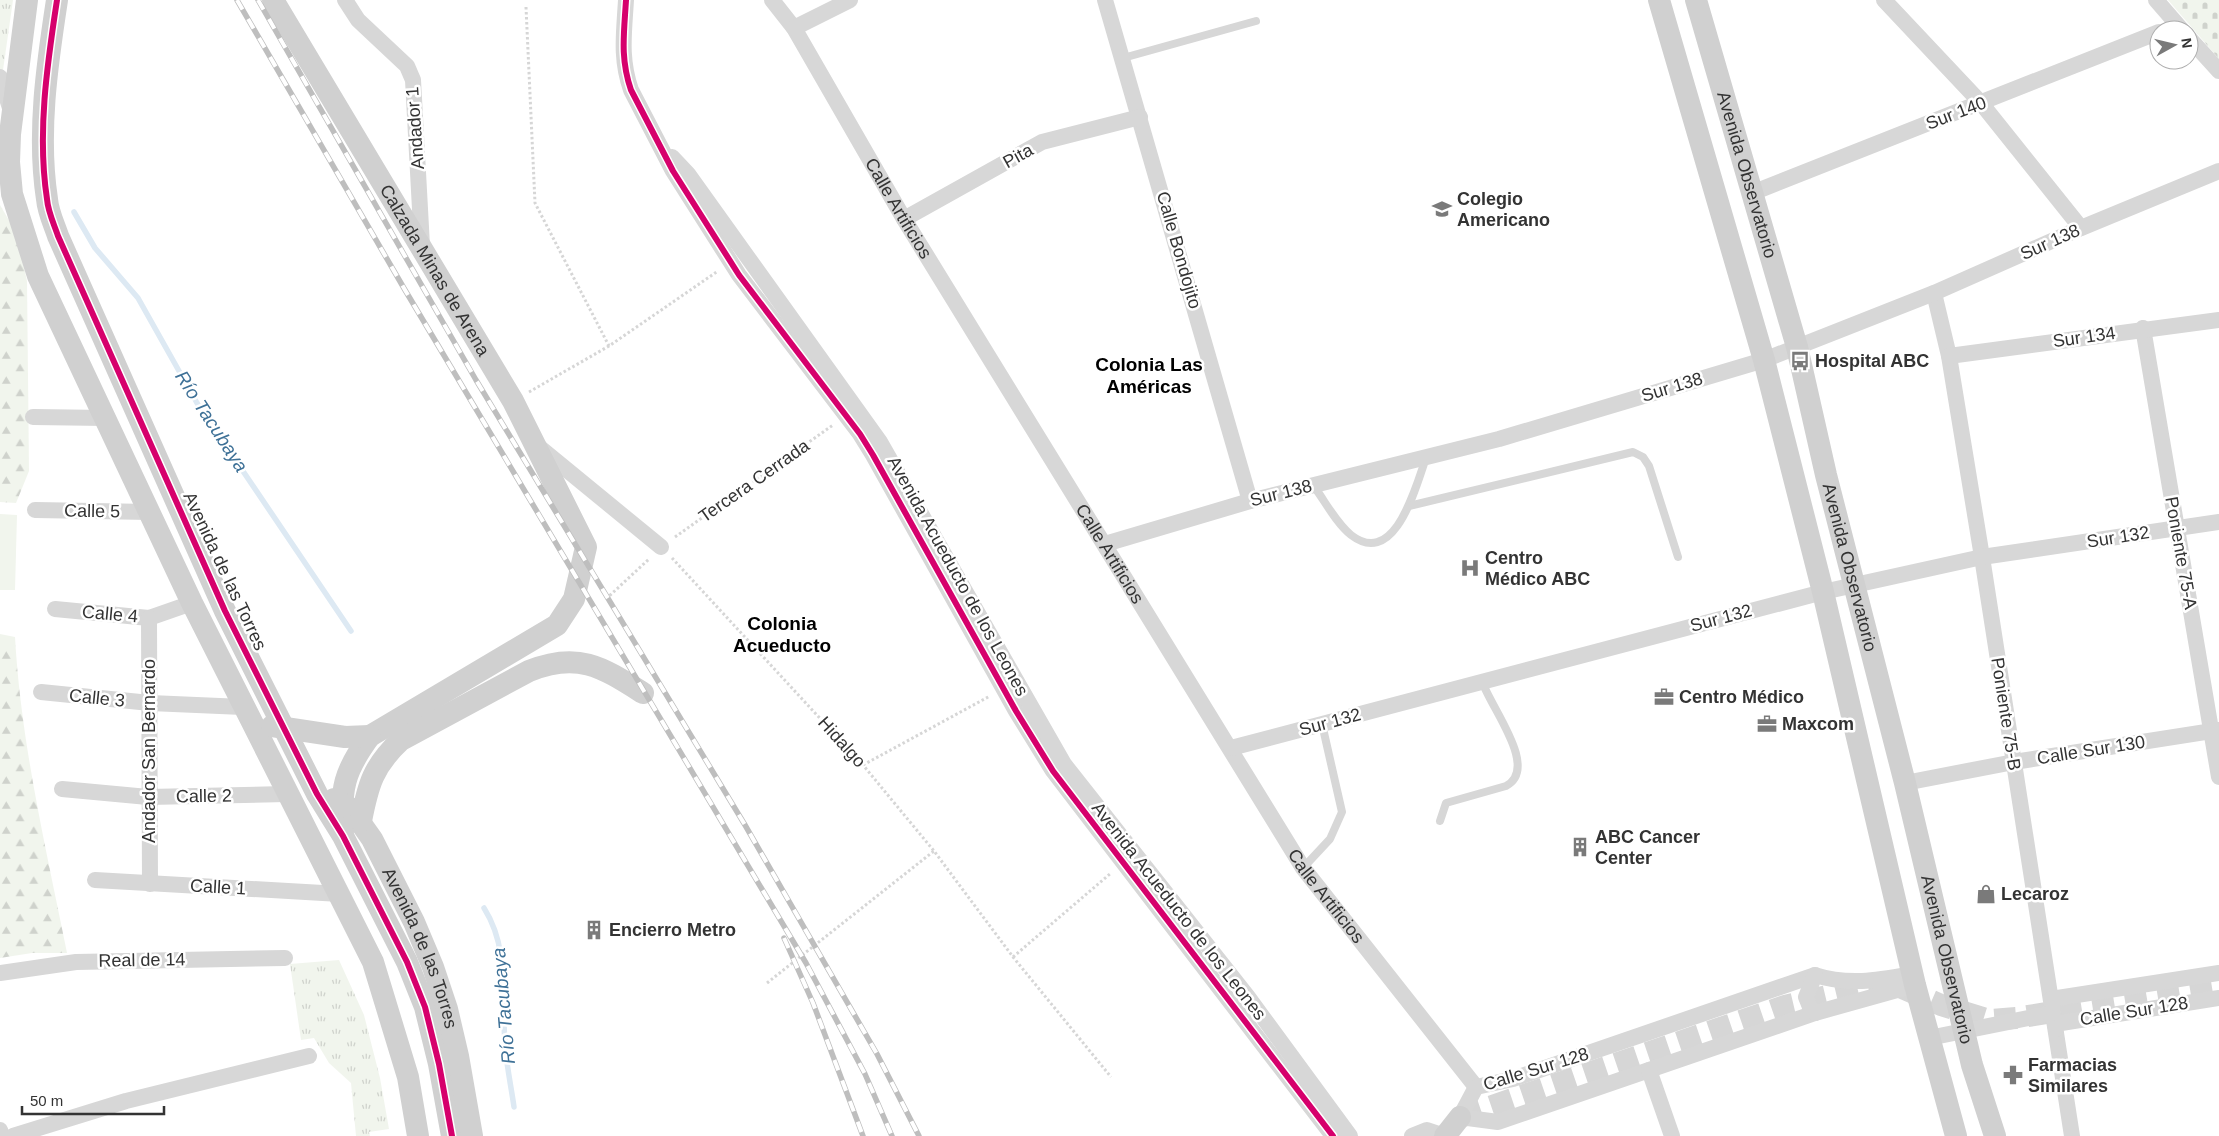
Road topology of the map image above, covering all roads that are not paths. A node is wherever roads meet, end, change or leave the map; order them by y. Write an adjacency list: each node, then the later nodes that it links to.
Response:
1 (27, 0): 22 (street)
2 (57, 0): 63 (street, Avenida de las Torres)
3 (273, 0): 30 (street, Calzada Minas de Arena)
4 (345, 0): 30 (street, Andador 1)
5 (626, 0): 24 (street, Avenida Acueducto de los Leones)
6 (772, 0): 15 (street, Calle Artificios)
7 (850, 0): 15 (street)
8 (1105, 0): 18 (street, Calle Bondojito)
9 (1658, 0): 36 (street, Avenida Observatorio)
10 (1696, 0): 27 (street, Avenida Observatorio)
11 (1884, 0): 21 (street)
12 (2156, 0): 13 (street)
13 (2169, 20)
14 (1256, 21): 18 (lane)
15 (794, 28): 28 (street, Calle Artificios)
16 (2149, 36): 21 (street, Sur 140)
17 (2199, 49): 19 (street)
18 (1123, 58): 23 (street, Calle Bondojito)
19 (2219, 71)
20 (0, 78): 22 (street)
21 (1982, 103): 27 (street, Sur 140); 29 (street)
22 (13, 117): 26 (street)
23 (1140, 117): 28 (street, Pita); 42 (street, Calle Bondojito)
24 (658, 142): 102 (street, Avenida Acueducto de los Leones); 103 (street, Avenida Acueducto de los Leones)
25 (2219, 171): 29 (street, Sur 138)
26 (6, 186): 38 (street)
27 (1752, 193): 34 (street, Avenida Observatorio)
28 (904, 219): 48 (street, Calle Artificios)
29 (2081, 228): 31 (street, Sur 138)
30 (423, 252): 39 (street, Calzada Minas de Arena)
31 (1934, 293): 34 (street, Sur 138); 35 (street, Poniente 75-B)
32 (2219, 320): 33 (street, Sur 134)
33 (2143, 328): 35 (street, Sur 134); 47 (street, Poniente 75-A)
34 (1797, 347): 36 (street, Sur 138); 52 (street, Avenida Observatorio)
35 (1949, 356): 50 (street, Poniente 75-B)
36 (1764, 360): 40 (street, Sur 138); 53 (street, Avenida Observatorio)
37 (33, 417): 38 (street)
38 (106, 418): 45 (street)
39 (535, 444): 49 (street); 65 (street, Calzada Minas de Arena)
40 (1427, 456): 41 (street, Sur 138); 43 (lane)
41 (1313, 485): 42 (street, Sur 138); 43 (lane)
42 (1250, 501): 48 (street, Sur 138)
43 (1409, 506): 51 (lane)
44 (35, 510): 45 (street, Calle 5)
45 (150, 512): 54 (street)
46 (2219, 522): 47 (street, Sur 132)
47 (2177, 528): 50 (street, Sur 132); 64 (street, Poniente 75-A)
48 (1105, 544): 66 (street, Calle Artificios)
49 (661, 547)
50 (1982, 557): 52 (street, Sur 132); 67 (street, Poniente 75-B)
51 (1678, 558)
52 (1855, 585): 53 (street, Sur 132); 69 (street, Avenida Observatorio)
53 (1823, 592): 57 (street, Sur 132); 86 (street, Avenida Observatorio)
54 (192, 603): 56 (street, Calle 4); 61 (street)
55 (55, 610): 56 (street, Calle 4)
56 (149, 618): 60 (street, Andador San Bernardo)
57 (1482, 681): 62 (street, Sur 132); 75 (lane)
58 (41, 692): 60 (street, Calle 3)
59 (643, 693): 76 (street)
60 (150, 703): 61 (street, Calle 3); 73 (street, Andador San Bernardo)
61 (246, 714): 63 (street); 71 (street)
62 (1322, 724): 66 (street, Sur 132); 78 (lane)
63 (283, 729): 65 (street); 72 (street, Avenida de las Torres)
64 (2215, 731): 67 (street, Calle Sur 130); 68 (street, Poniente 75-A)
65 (370, 736): 74 (street)
66 (1231, 748): 78 (street, Calle Artificios)
67 (2014, 762): 69 (street, Calle Sur 130); 89 (street, Poniente 75-B)
68 (2219, 778)
69 (1905, 783): 90 (street, Avenida Observatorio)
70 (62, 789): 73 (street, Calle 2)
71 (286, 794): 72 (street, Avenida de las Torres); 73 (street, Calle 2); 81 (street)
72 (317, 794): 74 (street, Avenida de las Torres); 77 (street, Avenida de las Torres)
73 (148, 798): 80 (street, Andador San Bernardo)
74 (340, 801): 76 (street, Avenida de las Torres); 77 (street)
75 (1440, 821)
76 (362, 822): 101 (street, Avenida de las Torres)
77 (343, 836): 100 (street, Avenida de las Torres)
78 (1303, 868): 94 (street, Calle Artificios)
79 (95, 880): 80 (street, Calle 1)
80 (150, 884): 81 (street, Calle 1)
81 (340, 894): 99 (street)
82 (284, 958): 83 (street, Real de 14)
83 (0, 972)
84 (2219, 973): 89 (street, Calle Sur 128)
85 (1815, 976): 86 (street); 88 (street); 94 (street, Calle Sur 128)
86 (1914, 980): 88 (street, Calle Sur 128); 91 (street, Avenida Observatorio)
87 (2219, 998): 89 (street, Calle Sur 128)
88 (1815, 1013): 93 (street, Calle Sur 128)
89 (2053, 1014): 90 (street, Calle Sur 128); 109 (street, Poniente 75-B)
90 (1964, 1030): 91 (street, Calle Sur 128); 108 (street, Avenida Observatorio)
91 (1929, 1038): 107 (street, Avenida Observatorio)
92 (309, 1056): 98 (street)
93 (1649, 1070): 95 (street, Calle Sur 128); 106 (street)
94 (1476, 1087): 95 (street, Calle Sur 128)
95 (1460, 1118): 105 (street)
96 (0, 1130): 97 (street)
97 (2, 1136)
98 (13, 1136)
99 (418, 1136)
100 (452, 1136)
101 (472, 1136)
102 (1333, 1136)
103 (1350, 1136)
104 (1412, 1136): 105 (street)
105 (1445, 1136)
106 (1672, 1136)
107 (1955, 1136)
108 (1995, 1136)
109 (2072, 1136)

